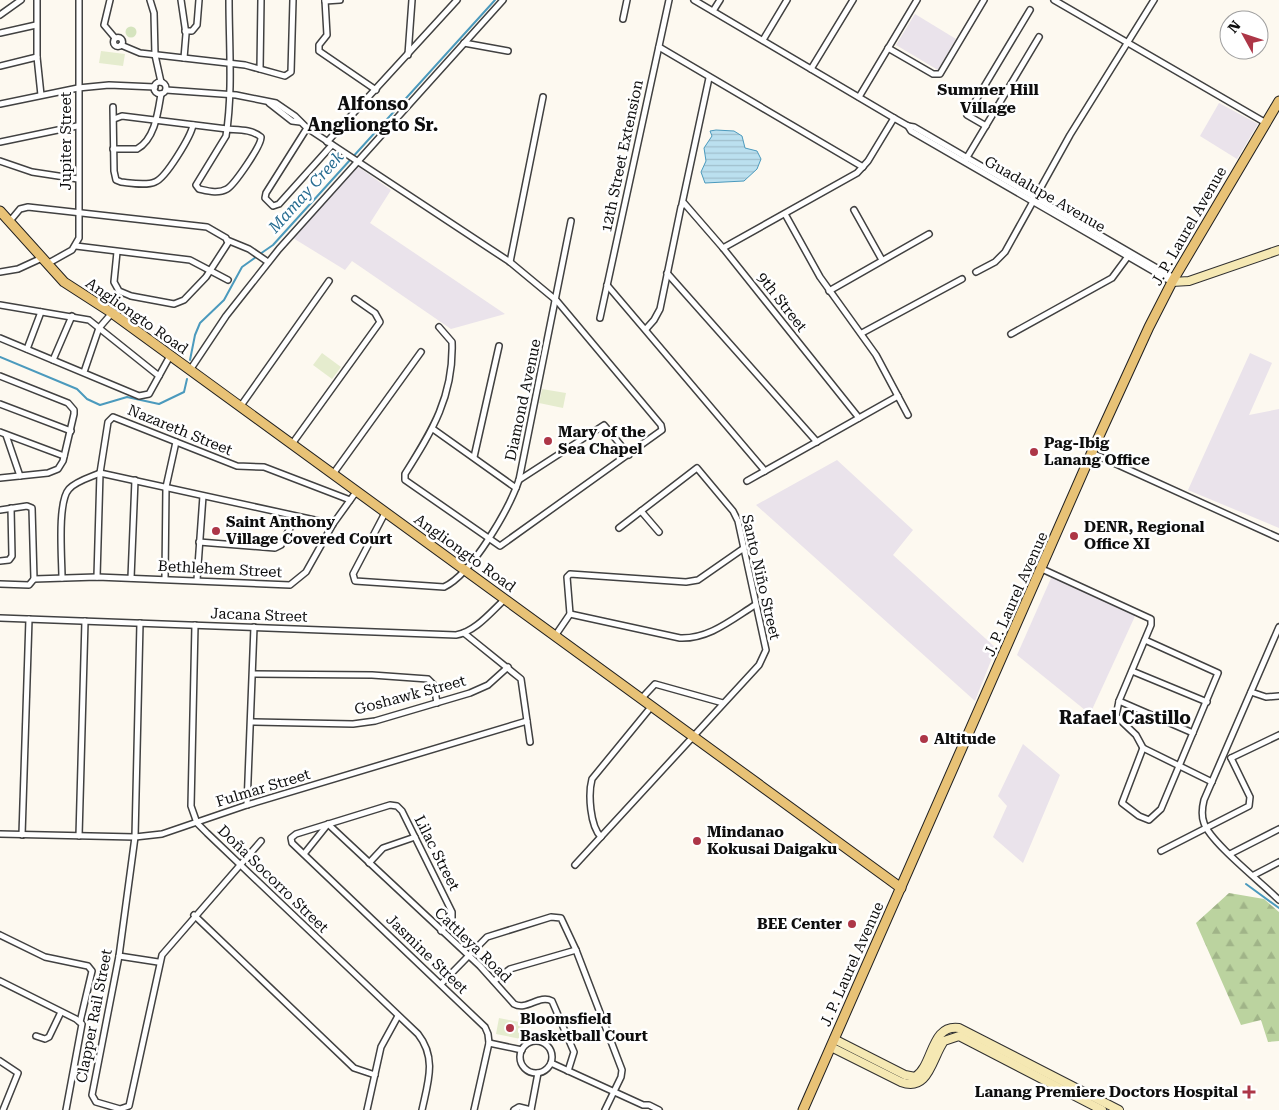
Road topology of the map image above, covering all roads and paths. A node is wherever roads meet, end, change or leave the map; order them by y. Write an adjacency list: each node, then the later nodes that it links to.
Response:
1 (21, 0): 28 (street)
2 (37, 0): 30 (street)
3 (79, 0): 51 (street, Jupiter Street)
4 (110, 0): 40 (street)
5 (150, 0): 40 (street)
6 (181, 0): 31 (street)
7 (199, 0): 31 (street)
8 (229, 0): 44 (street)
9 (261, 0): 46 (street)
10 (293, 0): 46 (street)
11 (340, 0): 25 (street)
12 (412, 0): 41 (street)
13 (457, 0): 41 (street)
14 (504, 0): 35 (street)
15 (627, 0): 29 (street)
16 (668, 0): 37 (street, 12th Street Extension)
17 (694, 0): 27 (street, Guadalupe Avenue)
18 (720, 0): 27 (street)
19 (787, 0): 34 (street)
20 (854, 0): 47 (street)
21 (917, 0): 38 (street)
22 (984, 0): 38 (street)
23 (1054, 0): 36 (street)
24 (1154, 0): 36 (street)
25 (325, 1): 53 (street)
26 (1030, 10): 68 (street)
27 (713, 11): 34 (street, Guadalupe Avenue)
28 (0, 15)
29 (623, 19)
30 (36, 25): 32 (street); 42 (street)
31 (185, 31): 43 (street)
32 (0, 33)
33 (1039, 37): 68 (street)
34 (763, 40): 47 (street, Guadalupe Avenue)
35 (464, 43): 39 (street); 74 (street)
36 (1127, 43): 65 (street); 79 (street)
37 (659, 47): 48 (street); 107 (street, 12th Street Extension)
38 (888, 48): 58 (street)
39 (508, 51)
40 (155, 55): 43 (street); 49 (street)
41 (408, 56): 53 (street)
42 (36, 57): 45 (street); 55 (street)
43 (184, 58): 44 (street)
44 (229, 63): 46 (street); 56 (street)
45 (0, 66)
46 (260, 69)
47 (811, 69): 58 (street, Guadalupe Avenue)
48 (709, 78): 77 (street); 80 (street)
49 (161, 82): 50 (street); 52 (street)
50 (155, 87): 51 (street); 54 (street)
51 (78, 88): 55 (street); 67 (street, Jupiter Street)
52 (166, 90): 54 (street); 56 (street)
53 (376, 90): 72 (street)
54 (161, 94): 64 (street)
55 (41, 95): 60 (street)
56 (228, 95): 69 (street); 70 (street)
57 (543, 97): 97 (street)
58 (859, 97): 62 (street, Guadalupe Avenue)
59 (1279, 101): 65 (main road, J. P. Laurel Avenue)
60 (0, 104)
61 (113, 107): 63 (street)
62 (894, 118): 75 (street, Guadalupe Avenue); 77 (street)
63 (114, 119): 64 (street); 73 (street)
64 (156, 120): 66 (street); 73 (street)
65 (1266, 123): 106 (main road, J. P. Laurel Avenue)
66 (193, 125): 70 (street); 73 (street)
67 (78, 126): 71 (street); 78 (street, Jupiter Street)
68 (986, 126): 75 (street)
69 (307, 128): 72 (street); 72 (street)
70 (227, 129): 70 (street)
71 (0, 142)
72 (330, 143): 74 (street)
73 (113, 149)
74 (353, 158): 96 (street); 97 (street)
75 (966, 159): 79 (street, Guadalupe Avenue)
76 (0, 160): 78 (street)
77 (863, 167): 84 (street)
78 (78, 179): 83 (street, Jupiter Street)
79 (1033, 198): 93 (street, Guadalupe Avenue); 101 (street)
80 (683, 204): 90 (street, 9th Street); 102 (street)
81 (854, 210): 94 (street)
82 (0, 211): 85 (main road, Angliongto Road)
83 (80, 213): 85 (street); 88 (street); 89 (street, Jupiter Street)
84 (785, 214): 90 (street); 108 (street)
85 (10, 221): 95 (main road, Angliongto Road)
86 (571, 221): 110 (street, Diamond Avenue)
87 (929, 234): 94 (street)
88 (226, 239): 96 (street); 99 (street)
89 (76, 246): 92 (street); 95 (street)
90 (723, 248): 135 (street, 9th Street)
91 (1279, 250): 106 (street)
92 (117, 252): 99 (street); 99 (street)
93 (1130, 255): 106 (street, Guadalupe Avenue); 120 (street)
94 (882, 260): 108 (street)
95 (44, 261): 100 (street); 113 (main road, Angliongto Road)
96 (268, 262): 127 (street)
97 (510, 262): 110 (street)
98 (0, 267): 100 (street)
99 (211, 270): 104 (street)
100 (2, 272)
101 (976, 272)
102 (667, 273): 118 (street); 141 (street)
103 (962, 279): 119 (street)
104 (228, 280)
105 (329, 281): 133 (street)
106 (1176, 281): 143 (main road, J. P. Laurel Avenue)
107 (608, 284): 115 (street, 12th Street Extension); 118 (street)
108 (829, 291): 119 (street)
109 (355, 299): 142 (street)
110 (557, 301): 144 (street); 153 (street, Diamond Avenue)
111 (0, 305): 112 (street)
112 (40, 312): 114 (street); 123 (street)
113 (112, 313): 117 (street); 125 (main road, Angliongto Road)
114 (72, 316): 117 (street); 126 (street)
115 (600, 318)
116 (440, 327): 136 (street)
117 (99, 328): 128 (street); 130 (street)
118 (646, 329): 147 (street)
119 (862, 334): 131 (street)
120 (1011, 334)
121 (0, 338): 123 (street)
122 (499, 346): 145 (street)
123 (27, 349): 126 (street)
124 (422, 352): 149 (street)
125 (170, 356): 127 (main road, Angliongto Road); 130 (street)
126 (53, 360): 128 (street)
127 (190, 370): 133 (main road, Angliongto Road)
128 (84, 372): 130 (street)
129 (0, 376): 137 (street)
130 (159, 376)
131 (898, 396): 134 (street); 135 (street)
132 (0, 404): 137 (street)
133 (240, 407): 142 (main road, Angliongto Road)
134 (908, 415)
135 (858, 418): 141 (street)
136 (433, 429): 145 (street); 169 (street)
137 (70, 431): 146 (street)
138 (0, 432): 139 (street)
139 (6, 435): 146 (street); 150 (street)
140 (176, 442): 148 (street, Nazareth Street); 155 (street); 159 (street, Nazareth Street)
141 (817, 442): 147 (street)
142 (291, 444): 149 (main road, Angliongto Road)
143 (1092, 453): 168 (street); 173 (main road, J. P. Laurel Avenue)
144 (630, 455): 153 (street); 169 (street)
145 (474, 457): 156 (street)
146 (63, 458): 150 (street)
147 (766, 471): 154 (street)
148 (100, 473): 152 (street); 175 (street); 176 (street)
149 (332, 475): 157 (main road, Angliongto Road)
150 (20, 476): 151 (street)
151 (0, 478)
152 (135, 480): 155 (street); 177 (street)
153 (519, 480): 156 (street, Diamond Avenue)
154 (747, 482)
155 (166, 487): 158 (street); 179 (street)
156 (516, 488): 169 (street, Diamond Avenue)
157 (356, 492): 159 (street, Bethlehem Street); 163 (main road, Angliongto Road)
158 (203, 496): 164 (street); 170 (street)
159 (350, 500): 165 (street, Bethlehem Street)
160 (11, 508): 161 (street); 172 (street); 178 (street)
161 (0, 510)
162 (641, 511): 166 (street); 167 (street); 171 (street, Santo Niño Street)
163 (385, 514): 174 (main road, Angliongto Road); 174 (street, Diamond Avenue)
164 (296, 517): 165 (street); 170 (street)
165 (333, 524): 180 (street, Bethlehem Street)
166 (619, 528)
167 (659, 532)
168 (1279, 538)
169 (488, 540): 174 (street, Diamond Avenue)
170 (199, 542): 180 (street)
171 (744, 548): 183 (street, Santo Niño Street); 184 (street)
172 (0, 561)
173 (1042, 569): 194 (street); 238 (main road, J. P. Laurel Avenue)
174 (464, 571): 182 (main road, Angliongto Road)
175 (97, 577): 176 (street, Bethlehem Street); 177 (street, Bethlehem Street)
176 (62, 578): 178 (street, Bethlehem Street)
177 (131, 578): 179 (street, Bethlehem Street)
178 (34, 579): 181 (street, Bethlehem Street)
179 (165, 579): 180 (street, Bethlehem Street)
180 (197, 580)
181 (0, 584)
182 (505, 599): 192 (street); 193 (main road, Angliongto Road)
183 (755, 605): 184 (street); 202 (street, Santo Niño Street)
184 (570, 614): 193 (street)
185 (0, 618): 186 (street, Jacana Street)
186 (29, 619): 187 (street, Jacana Street); 223 (street)
187 (85, 621): 188 (street, Jacana Street); 224 (street)
188 (140, 623): 189 (street, Jacana Street); 227 (street, Clapper Rail Street)
189 (195, 625): 190 (street, Jacana Street); 218 (street, Doña Socorro Street)
190 (254, 627): 192 (street, Jacana Street); 197 (street)
191 (1279, 628): 198 (street)
192 (464, 633): 195 (street)
193 (556, 636): 200 (main road, Angliongto Road)
194 (1145, 640): 196 (street); 203 (street)
195 (508, 667): 204 (street, Goshawk Street); 206 (street)
196 (1132, 671): 201 (street); 203 (street)
197 (253, 674): 204 (street); 207 (street)
198 (1251, 692): 199 (street); 213 (street)
199 (1279, 696)
200 (641, 699): 202 (street); 205 (main road, Angliongto Road)
201 (1119, 701): 208 (street); 212 (street)
202 (723, 702): 210 (street, Santo Niño Street)
203 (1207, 702): 208 (street)
204 (437, 703): 207 (street, Goshawk Street)
205 (651, 707): 210 (main road, Angliongto Road); 226 (street)
206 (527, 721): 211 (street); 217 (street, Fulmar Street)
207 (252, 722): 217 (street)
208 (1194, 733): 215 (street)
209 (1279, 735): 214 (street)
210 (692, 737): 226 (street, Santo Niño Street); 238 (main road, Angliongto Road)
211 (530, 742)
212 (1143, 748): 215 (street); 215 (street)
213 (1224, 755): 214 (street); 216 (street)
214 (1231, 758): 220 (street)
215 (1179, 766): 216 (street)
216 (1212, 782): 220 (street)
217 (247, 805): 218 (street, Fulmar Street)
218 (197, 823): 227 (street, Fulmar Street); 235 (street, Doña Socorro Street)
219 (328, 824): 225 (street, Lilac Street); 228 (street, Lilac Street); 231 (street); 234 (street, Cattleya Road)
220 (1205, 826): 230 (street); 232 (street)
221 (1279, 829): 232 (street)
222 (0, 834): 223 (street, Fulmar Street)
223 (22, 835): 224 (street, Fulmar Street)
224 (79, 836): 227 (street, Fulmar Street)
225 (415, 837): 234 (street); 242 (street, Lilac Street)
226 (601, 837): 236 (street, Santo Niño Street)
227 (135, 838): 246 (street, Clapper Rail Street)
228 (291, 839): 231 (street, Jasmine Street)
229 (261, 841): 235 (street, Clapper Rail Street)
230 (1161, 851)
231 (304, 854): 250 (street, Jasmine Street)
232 (1230, 854): 237 (street)
233 (1279, 862): 237 (street)
234 (369, 863): 242 (street, Cattleya Road)
235 (240, 865): 241 (street, Clapper Rail Street); 252 (street, Doña Socorro Street)
236 (575, 865)
237 (1254, 875): 239 (street)
238 (901, 888): 256 (main road, J. P. Laurel Avenue)
239 (1277, 894): 240 (street)
240 (1279, 900)
241 (194, 915): 247 (street, Clapper Rail Street); 262 (street)
242 (441, 931): 245 (street, Cattleya Road)
243 (0, 935): 253 (street)
244 (576, 950): 245 (street); 249 (street); 263 (street)
245 (468, 955): 249 (street, Cattleya Road); 250 (street)
246 (119, 956): 247 (street); 247 (street, Clapper Rail Street)
247 (158, 962)
248 (0, 981): 251 (street)
249 (494, 981): 260 (street, Cattleya Road)
250 (441, 984): 255 (street, Jasmine Street)
251 (61, 1012): 253 (street); 254 (street)
252 (398, 1016): 262 (street); 269 (street, Doña Socorro Street)
253 (80, 1022): 267 (street)
254 (36, 1036)
255 (489, 1043): 257 (street); 270 (street)
256 (832, 1043): 264 (street); 275 (main road, J. P. Laurel Avenue)
257 (522, 1050): 259 (street); 261 (street)
258 (0, 1061): 266 (street)
259 (551, 1063): 260 (street); 261 (street)
260 (568, 1071): 263 (street)
261 (538, 1073): 272 (street)
262 (375, 1075): 268 (street)
263 (614, 1092): 265 (street); 273 (street)
264 (1084, 1096): 276 (street); 277 (street)
265 (645, 1108): 274 (street)
266 (3, 1110)
267 (66, 1110)
268 (367, 1110)
269 (422, 1110)
270 (474, 1110)
271 (514, 1110): 272 (street)
272 (531, 1110)
273 (605, 1110)
274 (659, 1110)
275 (803, 1110)
276 (1102, 1110)
277 (1119, 1110)

